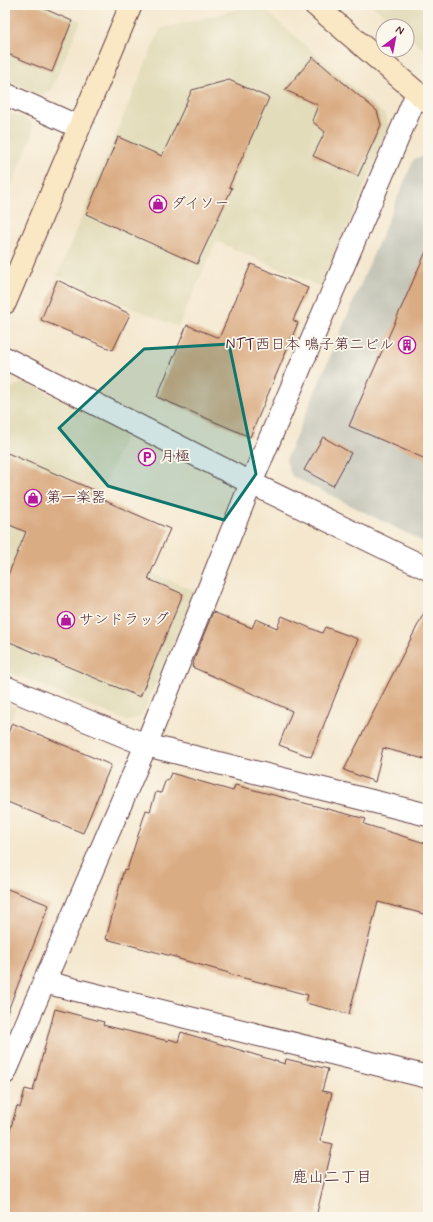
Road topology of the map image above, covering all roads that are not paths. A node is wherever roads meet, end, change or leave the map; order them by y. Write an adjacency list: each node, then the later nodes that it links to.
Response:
1 (131, 5): 5 (street)
2 (315, 5): 4 (street)
3 (5, 94): 5 (street)
4 (423, 97): 8 (street)
5 (79, 127): 6 (street)
6 (5, 303)
7 (5, 358): 8 (street)
8 (252, 483): 9 (street); 11 (street)
9 (428, 570)
10 (5, 687): 11 (street)
11 (146, 744): 12 (street); 13 (street)
12 (428, 815)
13 (44, 982): 14 (street); 15 (street)
14 (5, 1073)
15 (428, 1077)

